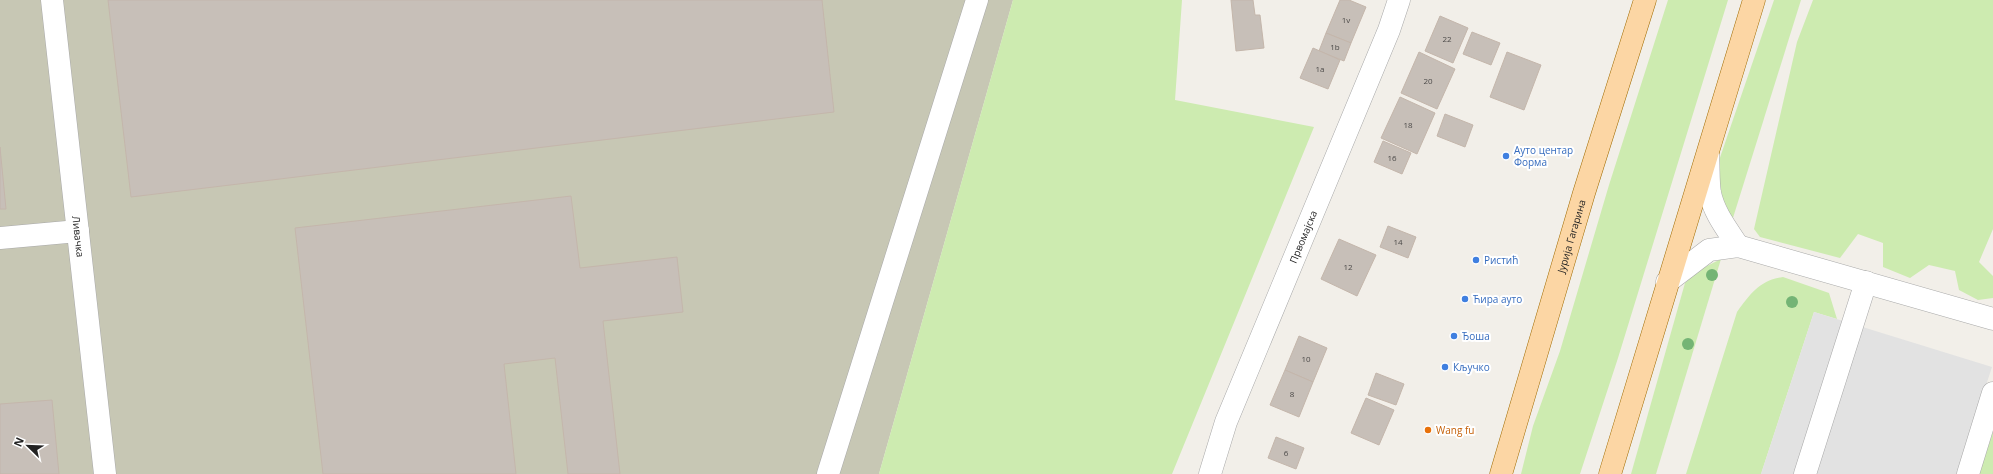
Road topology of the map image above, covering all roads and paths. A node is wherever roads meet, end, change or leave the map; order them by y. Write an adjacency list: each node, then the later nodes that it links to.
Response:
1 (52, 0): 7 (street, Ливачка)
2 (977, 0): 15 (street)
3 (1399, 0): 16 (street, Првомајска)
4 (1754, 0): 6 (main road)
5 (1644, 1): 17 (main road, Јурија Гагарина)
6 (1708, 150): 9 (street); 10 (main road)
7 (78, 231): 8 (street); 14 (street, Ливачка)
8 (0, 238)
9 (1738, 246): 10 (street); 11 (street)
10 (1667, 282): 18 (main road)
11 (1866, 282): 12 (street); 19 (street)
12 (1993, 319)
13 (1993, 393): 20 (street)
14 (105, 474)
15 (828, 474)
16 (1210, 474)
17 (1501, 474)
18 (1610, 474)
19 (1805, 474)
20 (1968, 474)

